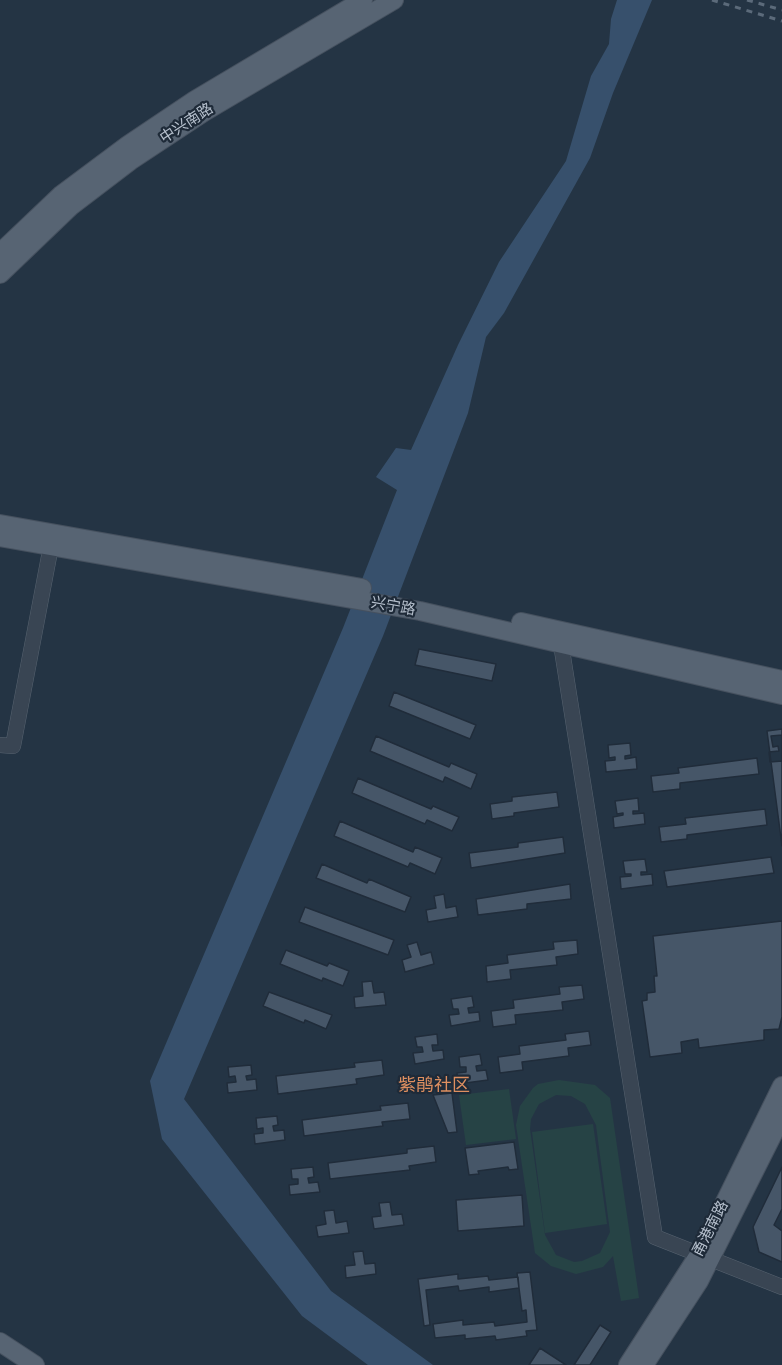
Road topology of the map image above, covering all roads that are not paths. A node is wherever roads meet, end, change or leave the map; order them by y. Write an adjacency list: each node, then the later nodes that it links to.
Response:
1 (363, 0): 3 (main road, 中兴南路)
2 (394, 0): 3 (main road, 中兴南路)
3 (66, 200): 4 (main road, 中兴南路); 5 (main road, 中兴南路)
4 (0, 253)
5 (0, 274)
6 (0, 524): 9 (main road, 兴宁路)
7 (0, 537): 8 (main road, 兴宁路)
8 (51, 546): 9 (main road, 兴宁路); 14 (street)
9 (305, 584): 10 (main road, 兴宁路)
10 (421, 606): 11 (main road, 兴宁路); 12 (main road, 兴宁路)
11 (561, 644): 13 (main road, 兴宁路); 17 (street)
12 (782, 680)
13 (782, 695)
14 (0, 745)
15 (782, 1086): 17 (main road, 甬港南路)
16 (782, 1116): 17 (main road, 甬港南路)
17 (705, 1256): 18 (street); 21 (main road, 甬港南路); 22 (main road, 甬港南路)
18 (782, 1287)
19 (0, 1342): 20 (main road)
20 (35, 1365)
21 (628, 1365)
22 (644, 1365)

